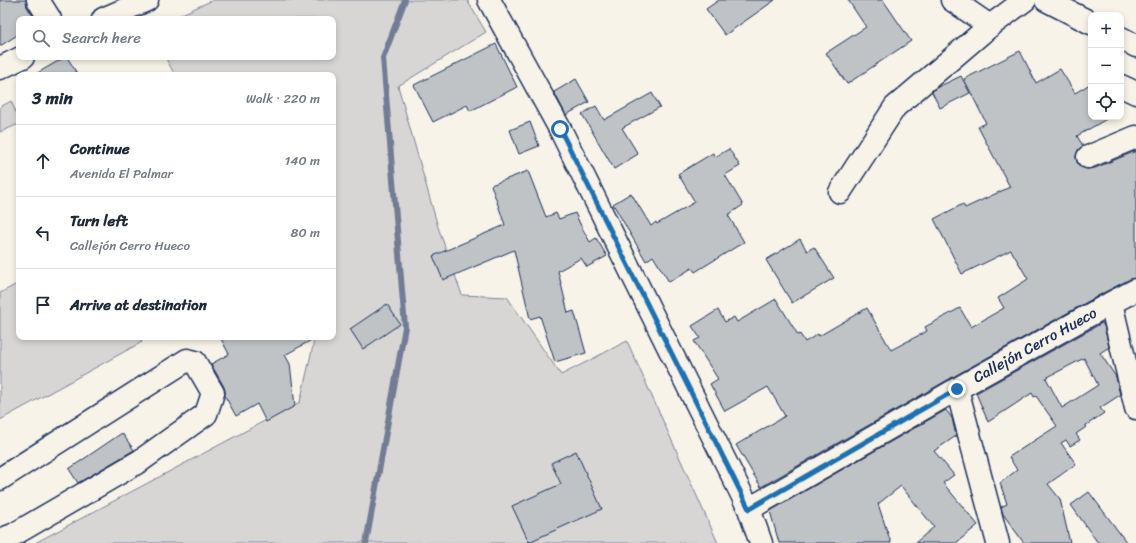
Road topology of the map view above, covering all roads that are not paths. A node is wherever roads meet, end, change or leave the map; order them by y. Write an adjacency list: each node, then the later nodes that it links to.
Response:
1 (38, 0): 7 (street)
2 (147, 0): 8 (street)
3 (489, 0): 25 (street)
4 (952, 0): 10 (street)
5 (1025, 0): 10 (street)
6 (1046, 0): 9 (street)
7 (48, 16)
8 (110, 16)
9 (1088, 21)
10 (990, 26): 19 (street)
11 (1124, 40): 12 (street)
12 (1136, 46)
13 (17, 60): 14 (street)
14 (0, 68)
15 (1124, 87): 16 (street)
16 (1136, 93)
17 (1136, 137): 18 (street)
18 (1088, 157)
19 (840, 192)
20 (1136, 290): 21 (street, Callejón Cerro Hueco)
21 (1110, 303): 22 (street, Callejón Cerro Hueco); 23 (street)
22 (957, 389): 25 (street, Callejón Cerro Hueco); 28 (street)
23 (1136, 408)
24 (0, 479): 26 (street)
25 (749, 509): 27 (street)
26 (0, 540)
27 (761, 543)
28 (998, 543)

